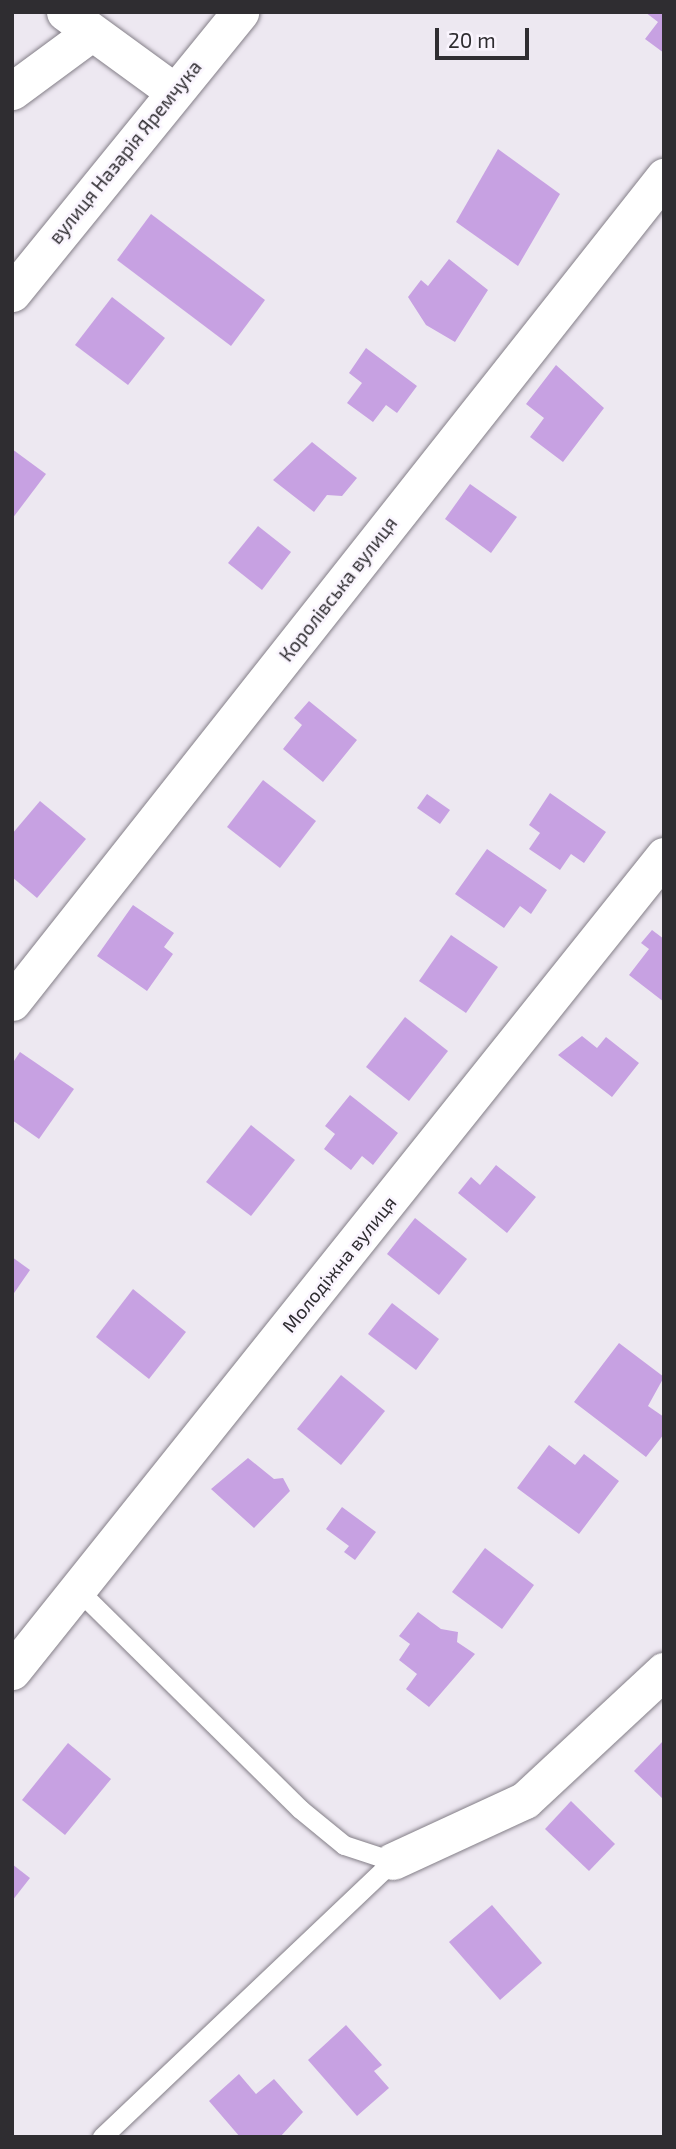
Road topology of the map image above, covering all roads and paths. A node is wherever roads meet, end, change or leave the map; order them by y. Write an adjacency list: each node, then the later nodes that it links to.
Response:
1 (240, 12): 3 (street, вулиця Назарія Яремчука)
2 (78, 22): 3 (street); 4 (street)
3 (172, 90): 6 (street, вулиця Назарія Яремчука)
4 (12, 91)
5 (664, 177): 8 (street, Королівська вулиця)
6 (12, 293)
7 (664, 856): 9 (street, Молодіжна вулиця)
8 (12, 1002)
9 (76, 1589): 10 (street, Молодіжна вулиця); 12 (lane)
10 (12, 1671)
11 (664, 1671): 12 (street)
12 (393, 1861): 13 (lane)
13 (102, 2137)

